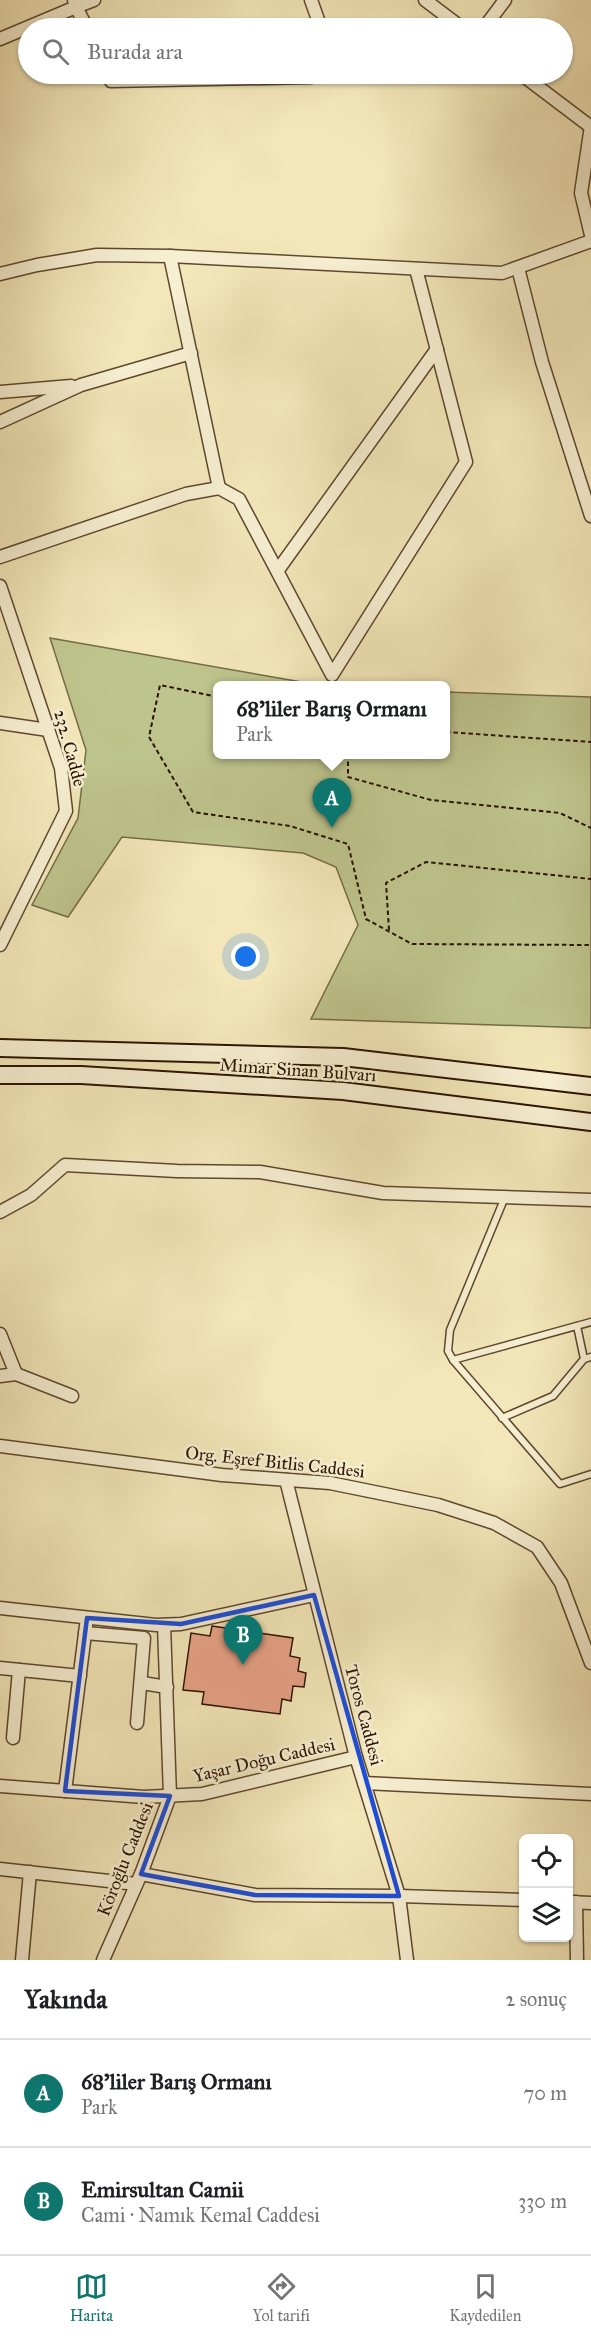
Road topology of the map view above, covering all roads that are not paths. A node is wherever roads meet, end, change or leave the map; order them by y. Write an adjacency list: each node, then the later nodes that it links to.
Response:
1 (94, 0): 5 (street)
2 (312, 0): 8 (street)
3 (425, 0): 9 (street)
4 (505, 0): 10 (street)
5 (75, 3): 6 (street); 7 (street)
6 (44, 18)
7 (82, 18)
8 (318, 18)
9 (449, 18)
10 (492, 18)
11 (18, 30): 12 (street)
12 (0, 39)
13 (534, 84): 14 (street)
14 (591, 126): 15 (street)
15 (591, 234)
16 (591, 241): 18 (street)
17 (170, 256): 19 (street); 20 (street); 22 (street)
18 (518, 267): 19 (street); 27 (street)
19 (417, 269): 21 (street)
20 (0, 274)
21 (437, 349): 29 (street); 29 (street)
22 (191, 353): 23 (street); 26 (street)
23 (81, 385): 24 (street); 25 (street)
24 (0, 392)
25 (0, 422)
26 (219, 488): 28 (street); 29 (street)
27 (591, 516)
28 (0, 557)
29 (278, 570)
30 (0, 586): 32 (street, 232. Cadde)
31 (0, 723): 32 (street)
32 (48, 730): 33 (street, 232. Cadde)
33 (0, 945)
34 (0, 1048): 36 (main road, Mimar Sinan Bulvarı)
35 (0, 1076): 37 (main road, Mimar Sinan Bulvarı)
36 (591, 1086)
37 (591, 1122)
38 (505, 1197): 39 (street); 40 (street); 45 (lane)
39 (591, 1200)
40 (0, 1212)
41 (591, 1322): 42 (lane)
42 (577, 1326): 44 (lane); 45 (lane)
43 (0, 1334): 46 (street)
44 (588, 1358): 49 (lane)
45 (453, 1359): 49 (lane)
46 (16, 1374): 47 (street); 48 (street)
47 (0, 1376)
48 (72, 1396)
49 (502, 1418): 51 (lane)
50 (0, 1446): 52 (street, Org. Eşref Bitlis Caddesi)
51 (591, 1474)
52 (286, 1480): 53 (street, Toros Caddesi); 58 (street, Org. Eşref Bitlis Caddesi)
53 (314, 1595): 56 (street); 66 (street, Toros Caddesi)
54 (0, 1608): 55 (street)
55 (87, 1618): 56 (street); 57 (street)
56 (164, 1625): 63 (street, Köroğlu Caddesi)
57 (86, 1633): 61 (street); 62 (street)
58 (591, 1663)
59 (0, 1668): 60 (street)
60 (18, 1670): 61 (street); 65 (street)
61 (80, 1676): 69 (street)
62 (142, 1683): 63 (street); 64 (street)
63 (167, 1687): 71 (street, Köroğlu Caddesi)
64 (137, 1723)
65 (13, 1738)
66 (356, 1757): 67 (street, Toros Caddesi); 71 (street, Yaşar Doğu Caddesi)
67 (364, 1783): 70 (street); 75 (street, Toros Caddesi)
68 (0, 1786): 69 (street, Yaşar Doğu Caddesi)
69 (65, 1791): 71 (street, Yaşar Doğu Caddesi)
70 (591, 1794)
71 (170, 1796): 74 (street, Köroğlu Caddesi)
72 (0, 1869): 73 (street)
73 (30, 1872): 74 (street); 80 (street)
74 (139, 1879): 75 (street); 81 (street, Köroğlu Caddesi)
75 (399, 1896): 76 (street); 82 (street, Toros Caddesi)
76 (519, 1900)
77 (573, 1902): 78 (street)
78 (591, 1903)
79 (573, 1914): 83 (street)
80 (22, 1960)
81 (103, 1960)
82 (407, 1960)
83 (577, 1960)

